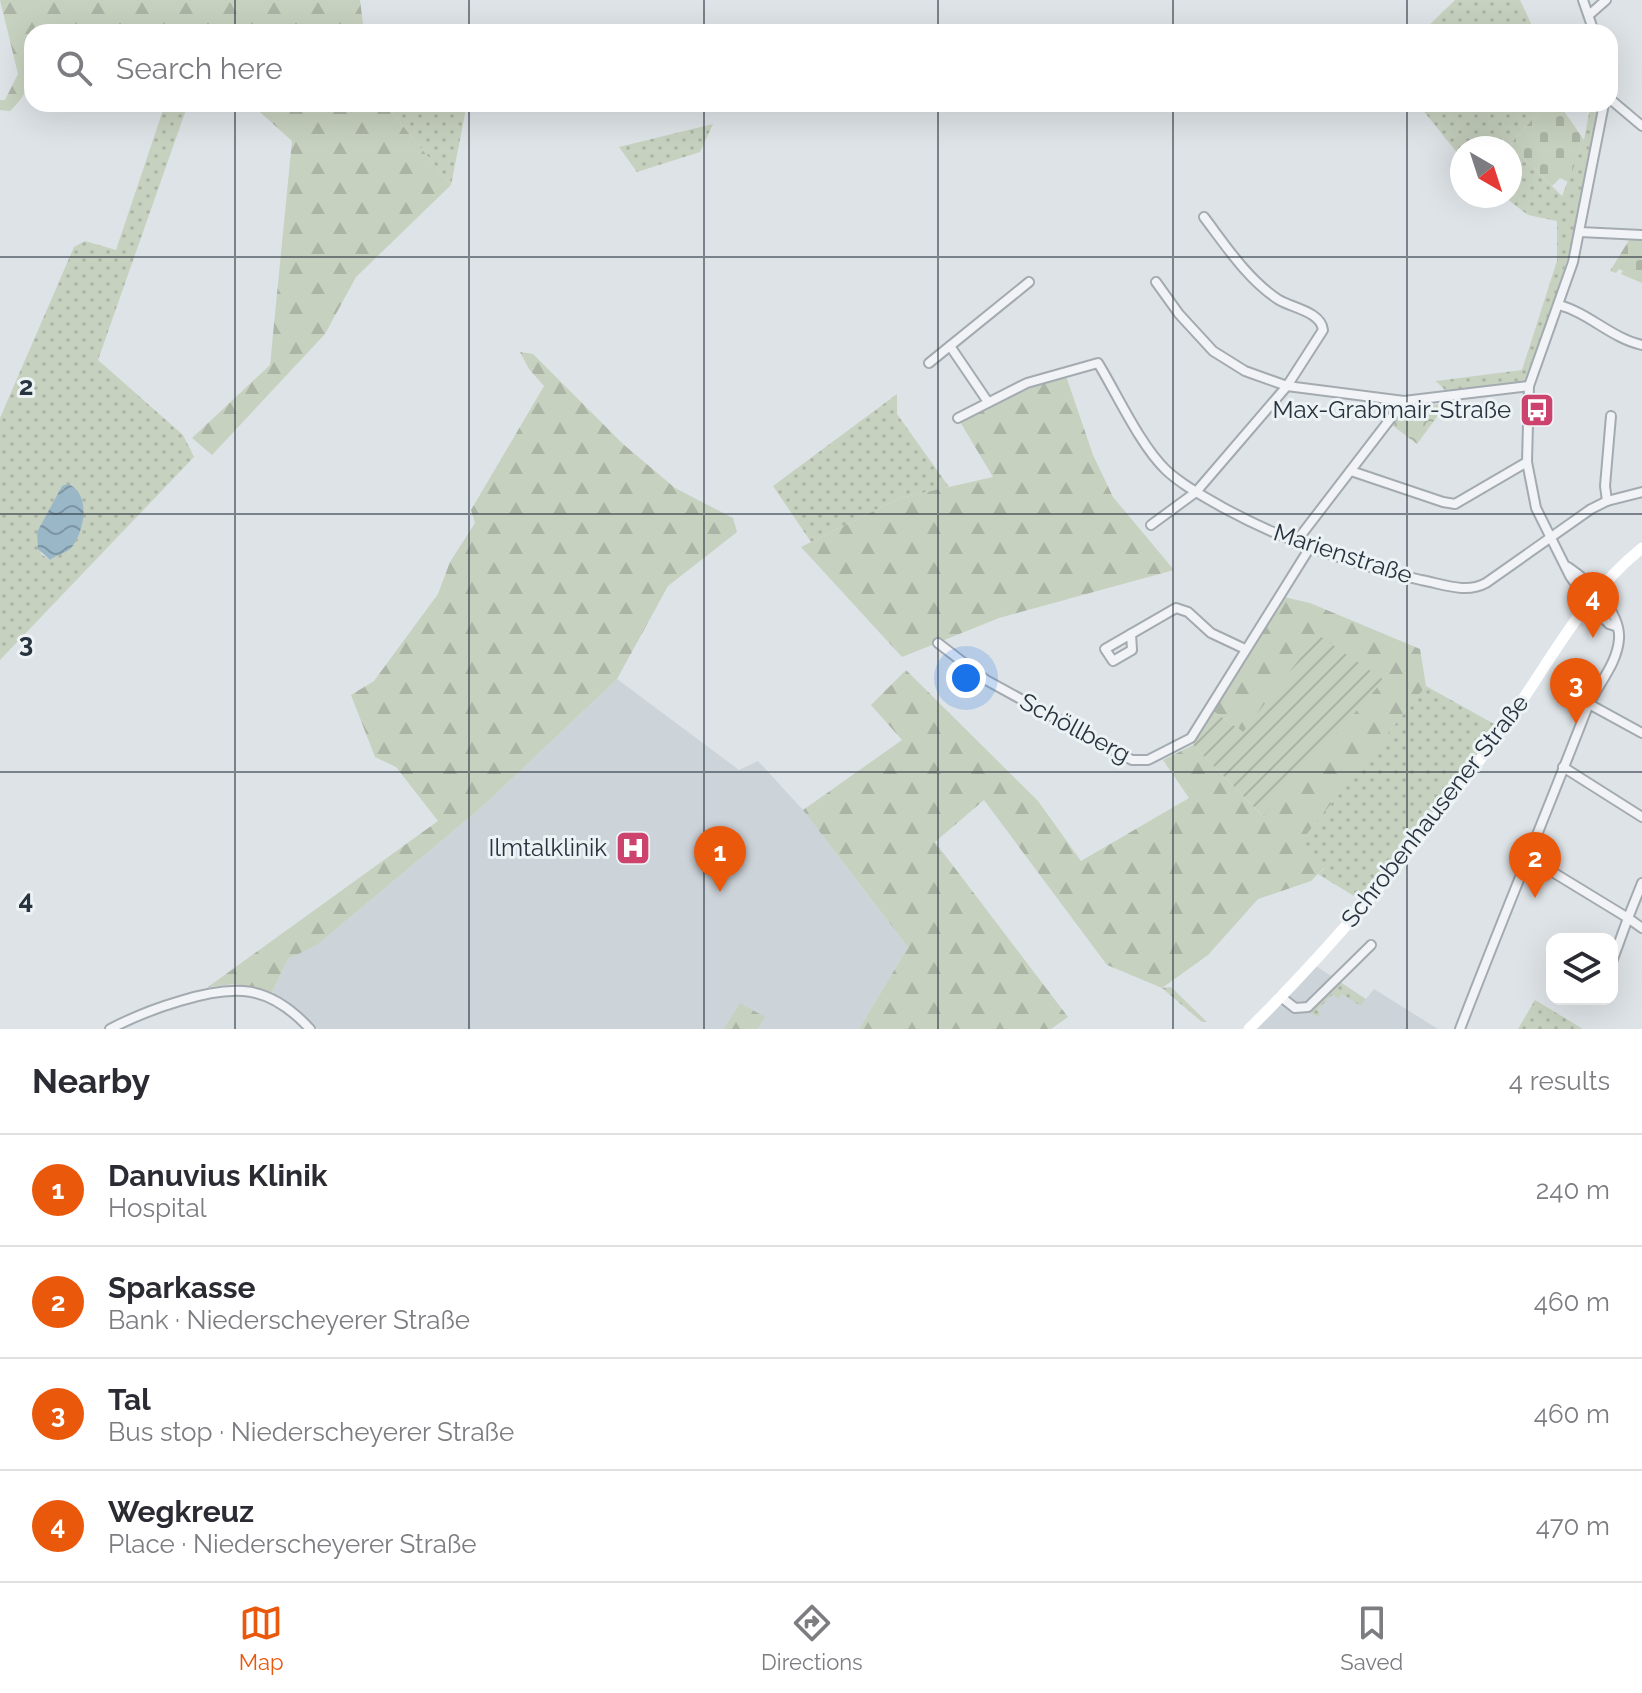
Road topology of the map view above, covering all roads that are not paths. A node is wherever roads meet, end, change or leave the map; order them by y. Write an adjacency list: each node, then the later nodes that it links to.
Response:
1 (1583, 0): 3 (street)
2 (1606, 0): 3 (street)
3 (1589, 15): 4 (street)
4 (1592, 24)
5 (1618, 106): 7 (street)
6 (1602, 112): 9 (street)
7 (1642, 126)
8 (1204, 217): 17 (street)
9 (1580, 232): 10 (street); 13 (street)
10 (1642, 235)
11 (1029, 282): 15 (street)
12 (1156, 282): 17 (street)
13 (1559, 305): 14 (street); 18 (street)
14 (1642, 345)
15 (950, 346): 16 (street); 20 (street)
16 (929, 363)
17 (1287, 386): 19 (street); 25 (street)
18 (1529, 386): 19 (street); 23 (street)
19 (1404, 401): 24 (street)
20 (988, 402): 22 (street); 25 (street, Marienstraße)
21 (1611, 416): 27 (street)
22 (958, 418)
23 (1527, 462): 24 (street); 29 (street)
24 (1351, 471): 30 (street)
25 (1196, 492): 28 (street); 30 (street, Marienstraße)
26 (1642, 492): 27 (street, Marienstraße)
27 (1607, 501): 29 (street, Marienstraße)
28 (1151, 525)
29 (1550, 536): 32 (street, Marienstraße); 33 (street)
30 (1295, 543): 32 (street, Marienstraße)
31 (1642, 548): 33 (main road, Schrobenhausener Straße)
32 (1309, 549): 36 (street, Schöllberg)
33 (1592, 597): 37 (street); 47 (main road, Schrobenhausener Straße)
34 (1131, 634): 36 (street)
35 (938, 643): 36 (street, Schöllberg)
36 (1245, 649)
37 (1589, 704): 38 (street); 39 (street)
38 (1642, 733)
39 (1563, 767): 40 (street); 41 (street)
40 (1642, 817)
41 (1528, 857): 43 (street); 51 (street)
42 (1642, 883): 43 (street)
43 (1628, 918): 44 (street); 46 (street)
44 (1642, 928)
45 (1371, 945): 47 (street)
46 (1618, 946)
47 (1281, 997): 50 (main road, Schrobenhausener Straße)
48 (110, 1029): 49 (street)
49 (310, 1029)
50 (1249, 1029)
51 (1460, 1029)

